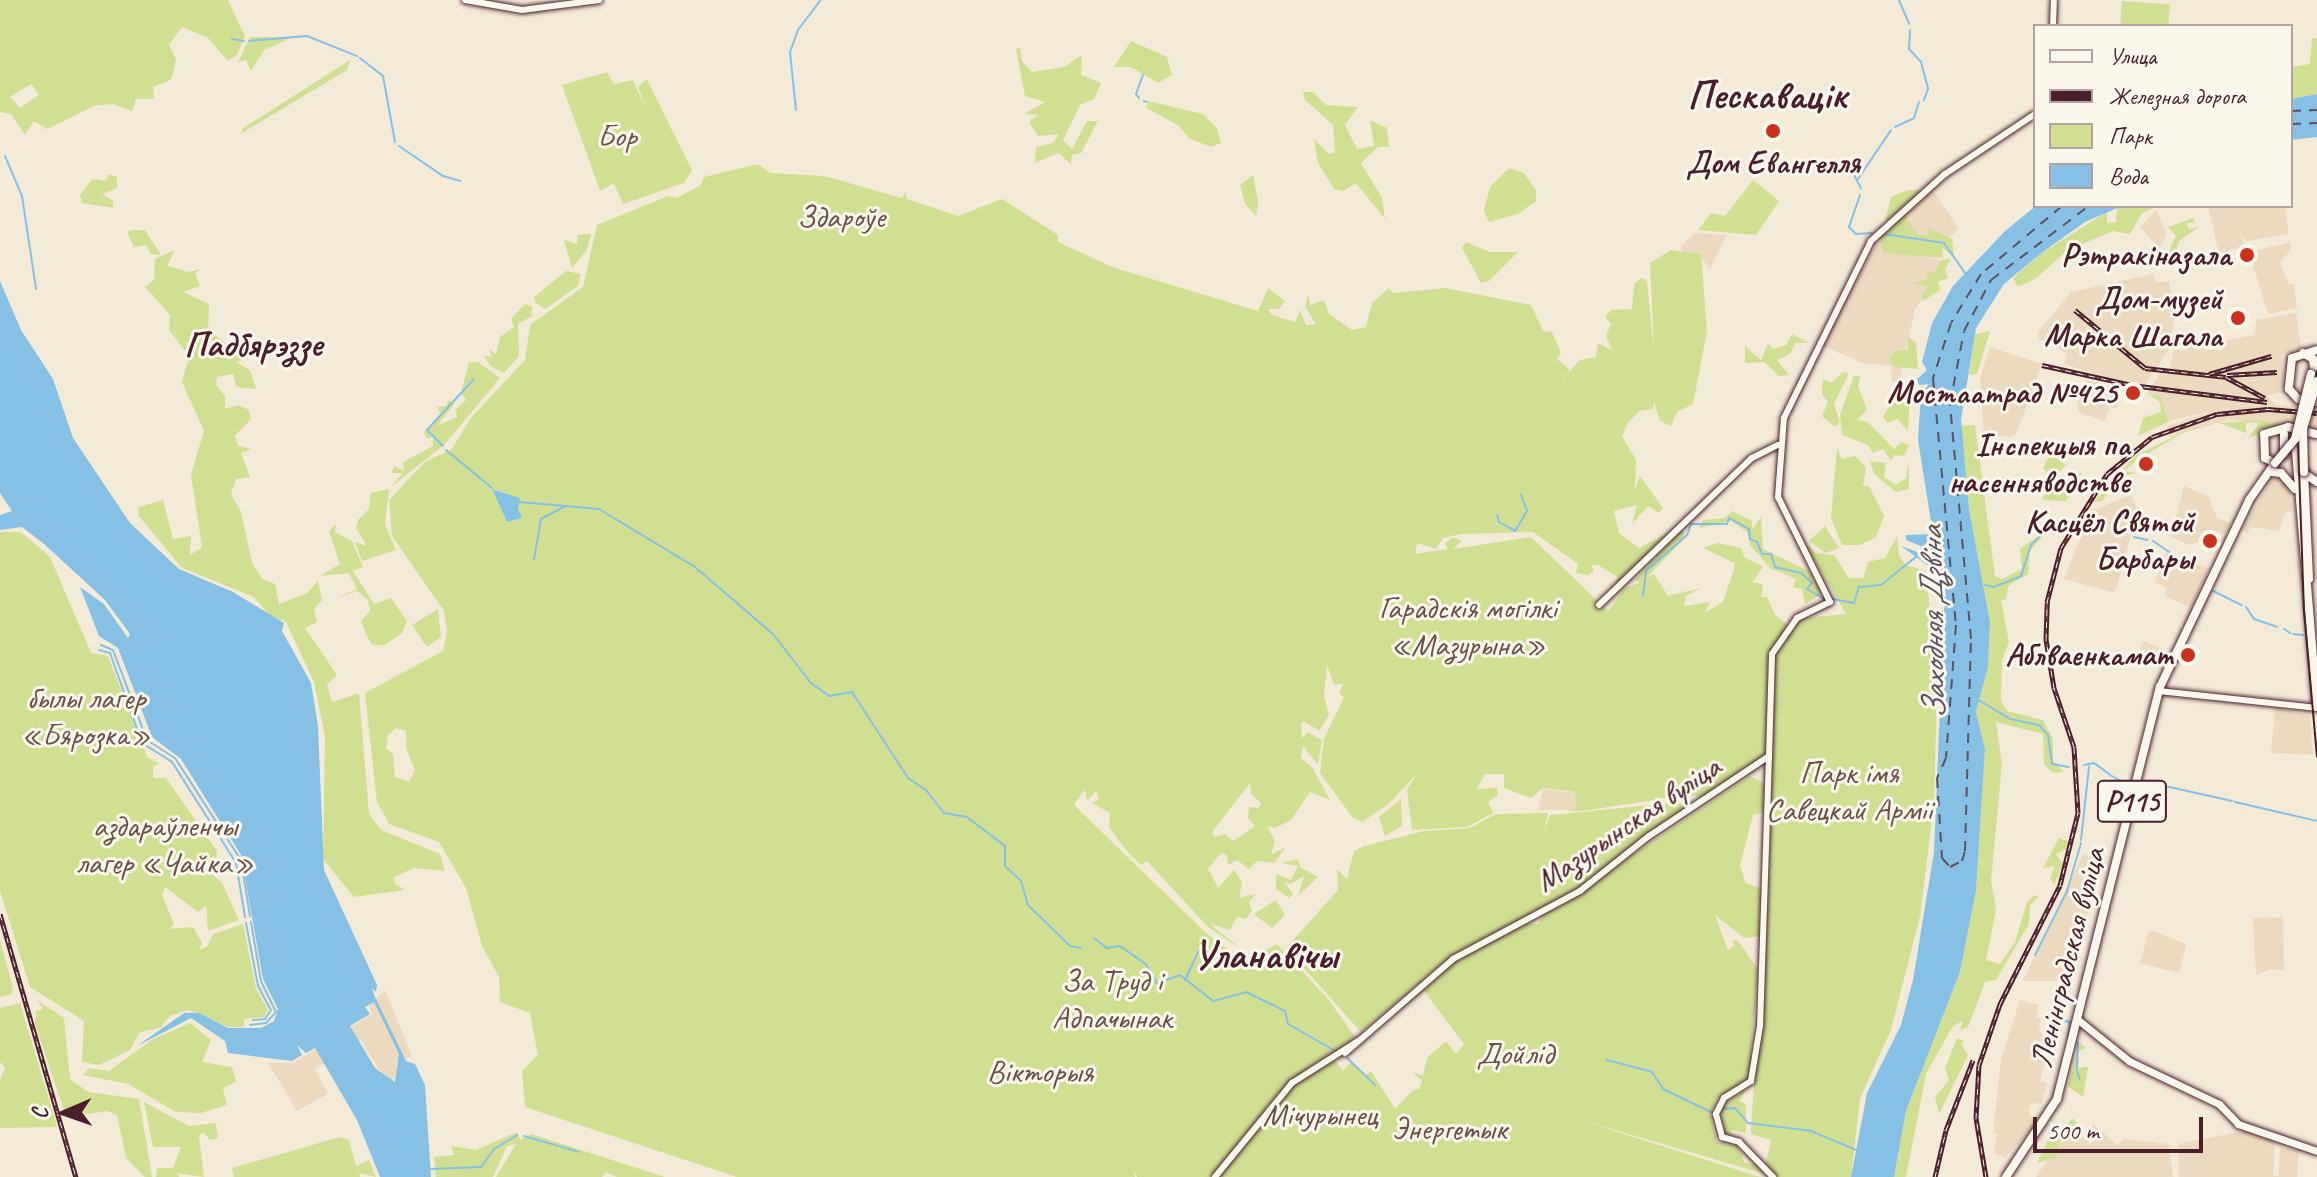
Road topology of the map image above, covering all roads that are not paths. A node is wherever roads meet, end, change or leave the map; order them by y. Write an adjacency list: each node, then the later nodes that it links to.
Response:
1 (465, 0): 2 (street)
2 (599, 0)
3 (2054, 0): 4 (street)
4 (2053, 24)
5 (2033, 115): 13 (street)
6 (2317, 350): 7 (main road)
7 (2298, 353): 8 (main road); 9 (main road)
8 (2315, 372): 12 (main road, Р115, bridge); 15 (main road, bridge)
9 (2317, 402)
10 (2279, 432): 11 (main road); 14 (main road, Р115); 14 (main road, bridge)
11 (2317, 434)
12 (2295, 439): 14 (main road, Р115, bridge); 17 (main road)
13 (1778, 445): 20 (street); 23 (street, Мазурынская вуліца)
14 (2270, 470): 18 (main road); 21 (main road, Ленінградская вуліца / Р115)
15 (2304, 472): 16 (main road); 17 (main road)
16 (2316, 482)
17 (2302, 496): 18 (main road); 19 (main road)
18 (2300, 530): 19 (main road)
19 (2309, 563): 22 (main road)
20 (1599, 605)
21 (2161, 692): 22 (street); 24 (main road, Ленінградская вуліца / Р115)
22 (2317, 708)
23 (1765, 766): 26 (street, Мазурынская вуліца); 27 (street, Мазурынская вуліца)
24 (2078, 1020): 25 (main road); 28 (main road, Ленінградская вуліца / Р115)
25 (2317, 1151)
26 (1215, 1177)
27 (1773, 1177)
28 (2007, 1177)

